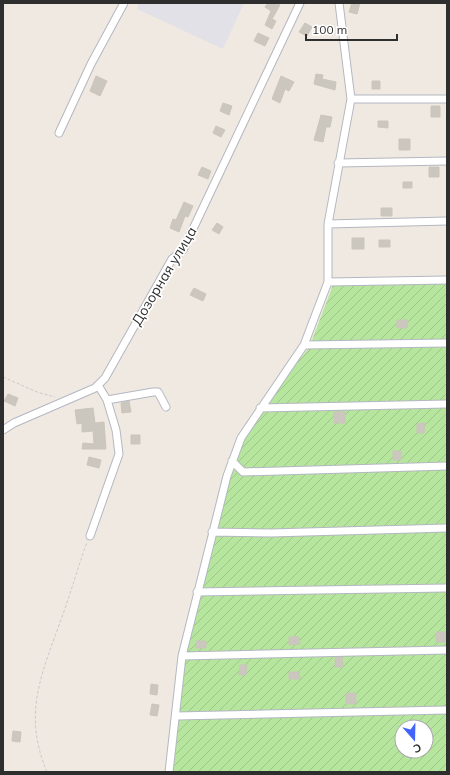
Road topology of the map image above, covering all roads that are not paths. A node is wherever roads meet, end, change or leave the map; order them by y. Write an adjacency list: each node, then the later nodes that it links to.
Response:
1 (124, 3): 6 (street)
2 (300, 3): 15 (street, Дозорная улица)
3 (339, 3): 4 (street)
4 (351, 99): 5 (street); 8 (street)
5 (447, 99)
6 (58, 133)
7 (447, 161): 8 (street)
8 (338, 163): 10 (street)
9 (447, 221): 10 (street)
10 (328, 224): 12 (street)
11 (447, 280): 12 (street)
12 (328, 282): 14 (street)
13 (447, 343): 14 (street)
14 (304, 345): 19 (street)
15 (98, 385): 16 (street); 20 (street, Дозорная улица)
16 (107, 400): 18 (street); 25 (street)
17 (447, 404): 19 (street)
18 (166, 407)
19 (260, 408): 21 (street)
20 (3, 430)
21 (232, 461): 22 (street); 24 (street)
22 (447, 466)
23 (447, 528): 24 (street)
24 (212, 532): 27 (street)
25 (90, 536)
26 (447, 588): 27 (street)
27 (197, 592): 29 (street)
28 (447, 650): 29 (street)
29 (182, 656): 31 (street)
30 (447, 710): 31 (street)
31 (176, 716): 32 (street)
32 (169, 772)

